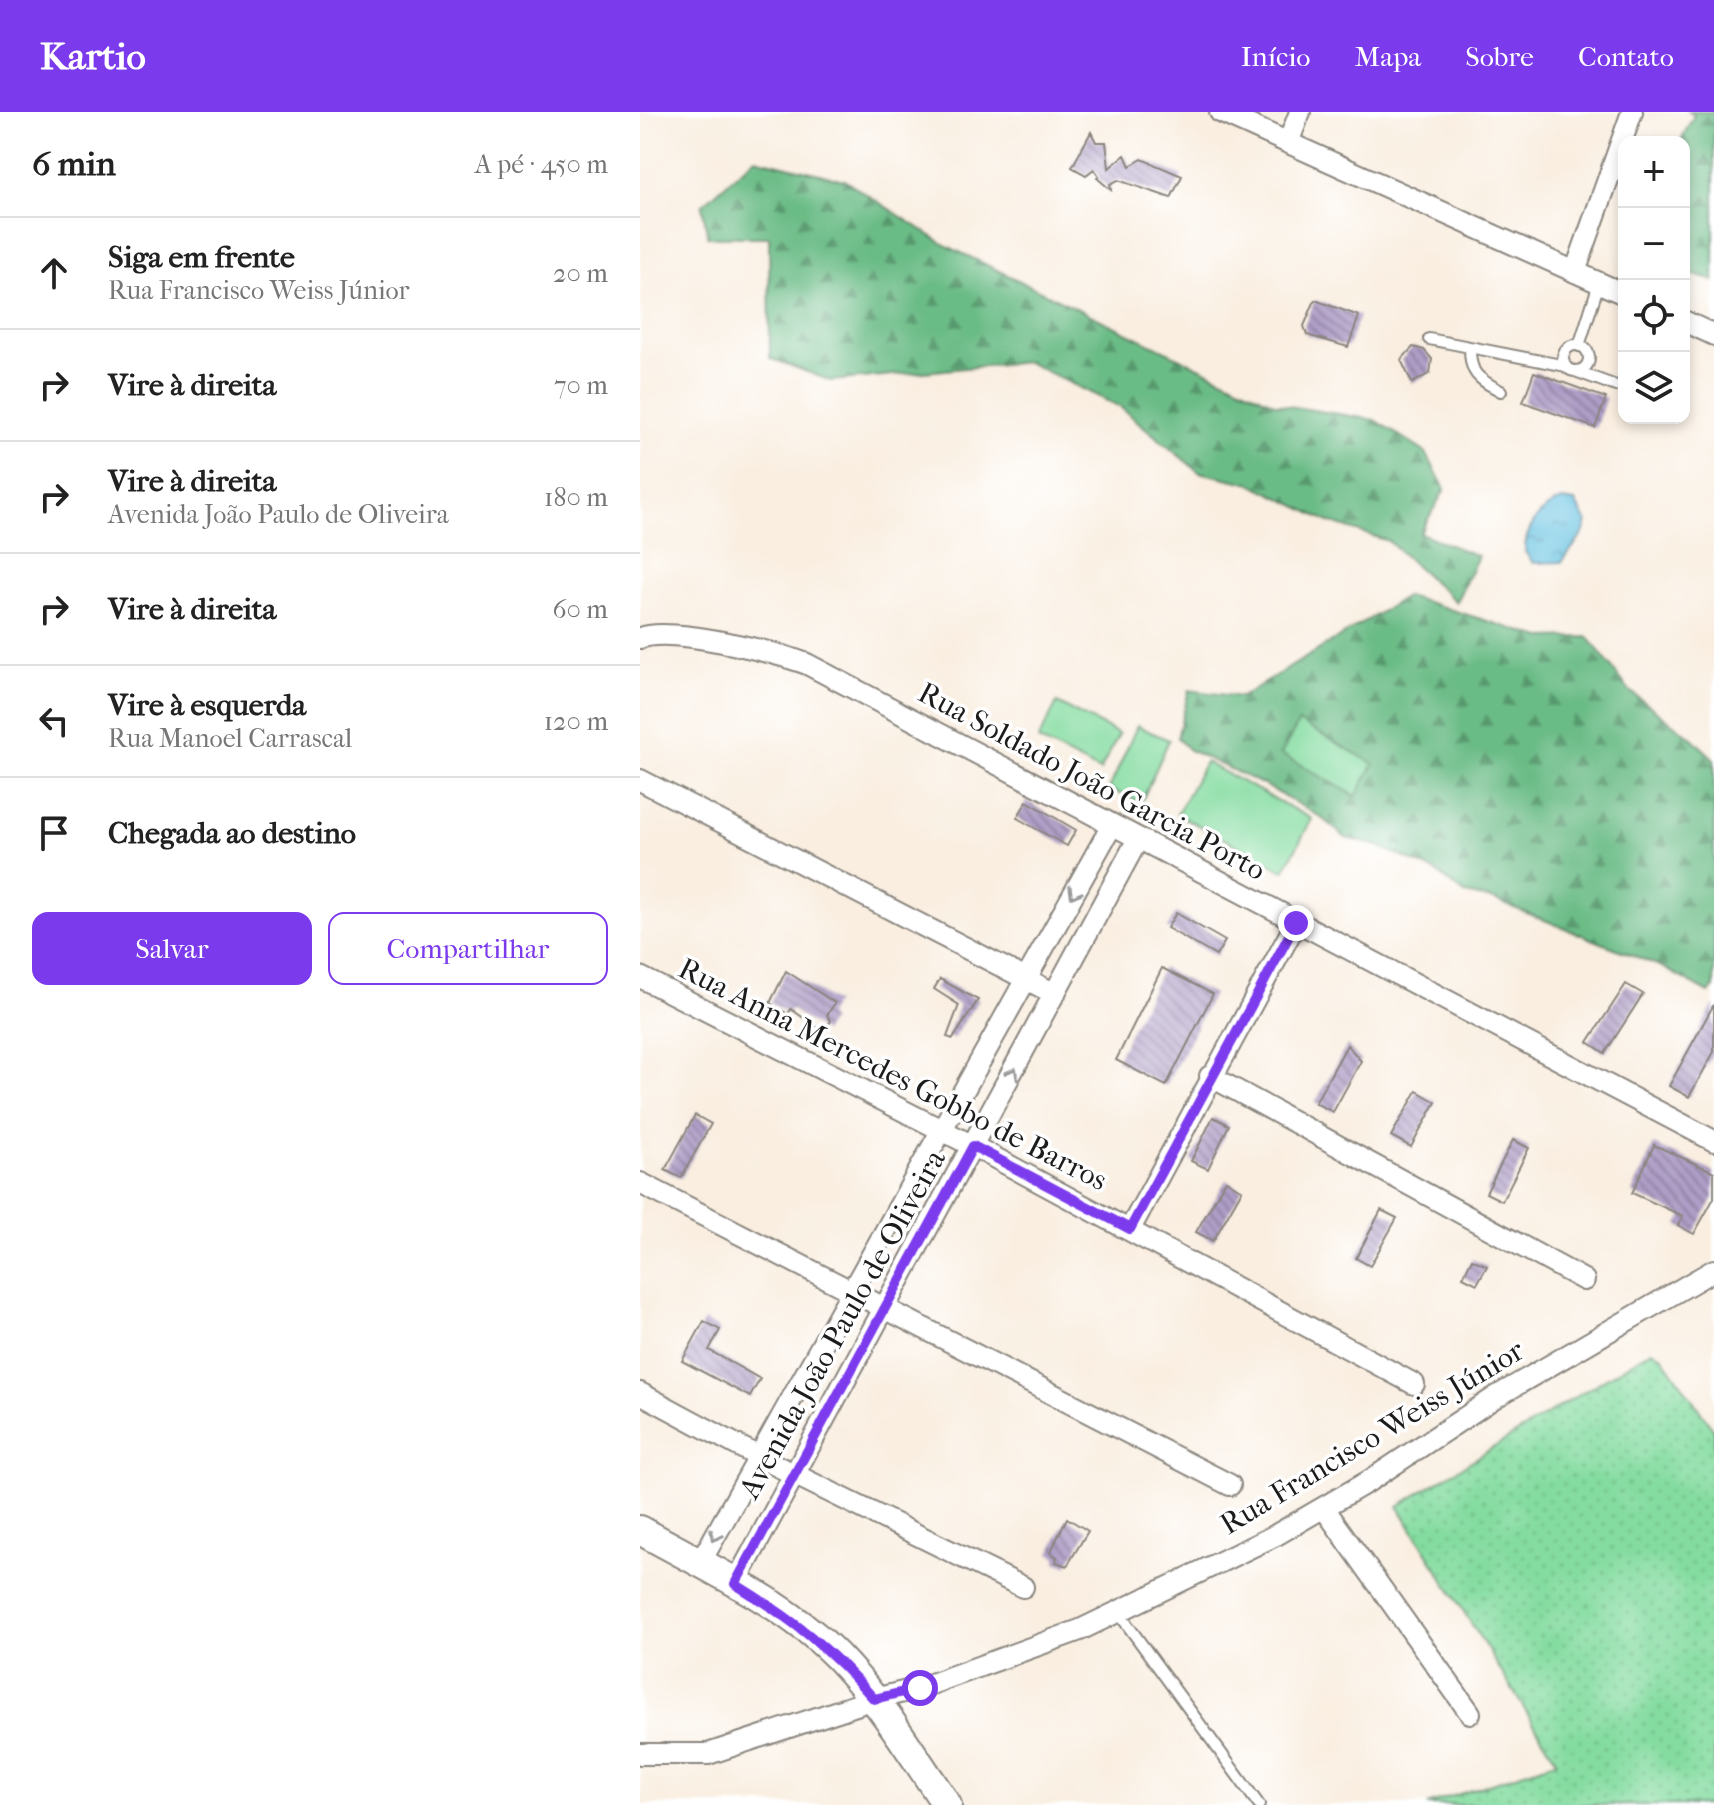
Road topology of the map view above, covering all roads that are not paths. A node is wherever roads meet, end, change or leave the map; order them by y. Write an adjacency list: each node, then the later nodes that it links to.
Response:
1 (1220, 112): 4 (street)
2 (1300, 112): 4 (street)
3 (1632, 112): 5 (street)
4 (1288, 143): 5 (street)
5 (1575, 272): 6 (street)
6 (1599, 283): 7 (street); 11 (lane)
7 (1618, 291)
8 (1690, 324): 9 (street)
9 (1714, 335)
10 (1429, 339): 12 (lane)
11 (1579, 346): 13 (lane); 13 (lane)
12 (1470, 349): 13 (lane); 15 (lane)
13 (1571, 368): 14 (lane)
14 (1616, 386)
15 (1501, 391)
16 (640, 638): 18 (street, Rua Soldado João Garcia Porto)
17 (640, 780): 22 (street)
18 (1112, 825): 19 (street, Rua Soldado João Garcia Porto); 22 (street, Avenida João Paulo de Oliveira, one-way to 22)
19 (1138, 839): 20 (street, Rua Soldado João Garcia Porto); 23 (street, Avenida João Paulo de Oliveira)
20 (1296, 923): 24 (street); 26 (street, Rua Soldado João Garcia Porto)
21 (640, 977): 25 (street, Rua Anna Mercedes Gobbo de Barros)
22 (1027, 979): 23 (street); 25 (street, Avenida João Paulo de Oliveira)
23 (1055, 994): 27 (street, Avenida João Paulo de Oliveira, one-way to 23)
24 (1210, 1076): 29 (street); 31 (street)
25 (942, 1130): 27 (street, Rua Anna Mercedes Gobbo de Barros); 32 (street, Avenida João Paulo de Oliveira)
26 (1714, 1141)
27 (973, 1146): 29 (street, Rua Anna Mercedes Gobbo de Barros); 33 (street, Avenida João Paulo de Oliveira)
28 (640, 1183): 32 (street)
29 (1130, 1229): 34 (street, Rua Anna Mercedes Gobbo de Barros)
30 (1714, 1270): 41 (street, Rua Francisco Weiss Júnior)
31 (1584, 1280)
32 (852, 1292): 33 (street); 36 (street, Avenida João Paulo de Oliveira)
33 (886, 1309): 37 (street, Avenida João Paulo de Oliveira); 38 (street)
34 (1414, 1384)
35 (640, 1393): 36 (street)
36 (759, 1457): 37 (street); 39 (street, Avenida João Paulo de Oliveira)
37 (788, 1471): 40 (street, Avenida João Paulo de Oliveira); 45 (street)
38 (1230, 1485)
39 (742, 1488): 40 (street); 43 (street, Avenida João Paulo de Oliveira, one-way to 43)
40 (776, 1504): 44 (street, Avenida João Paulo de Oliveira)
41 (1324, 1508): 46 (street, Rua Francisco Weiss Júnior); 48 (street)
42 (640, 1530): 43 (main road)
43 (700, 1563): 44 (main road)
44 (735, 1584): 47 (main road)
45 (1023, 1587)
46 (1118, 1612): 47 (street, Rua Francisco Weiss Júnior); 51 (lane)
47 (874, 1699): 49 (street, Rua Francisco Weiss Júnior); 50 (main road)
48 (1470, 1713)
49 (640, 1754)
50 (947, 1805)
51 (1259, 1805)

